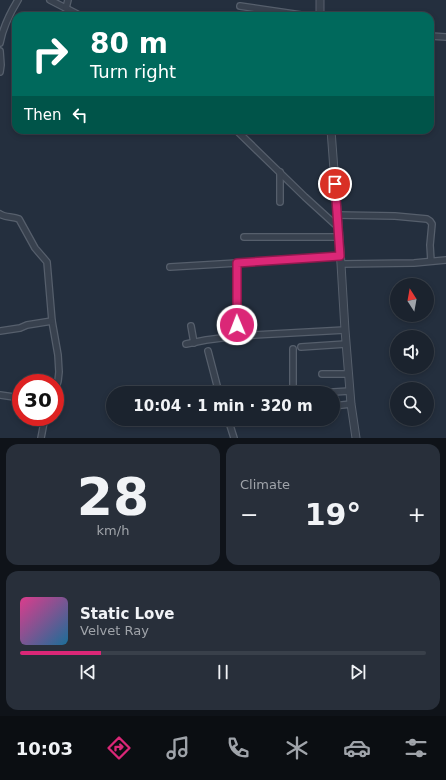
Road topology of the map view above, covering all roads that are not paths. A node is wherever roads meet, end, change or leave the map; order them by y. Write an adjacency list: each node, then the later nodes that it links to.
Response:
1 (18, 0): 12 (street)
2 (50, 0): 6 (street)
3 (68, 0): 6 (street)
4 (320, 0): 9 (street)
5 (240, 6): 8 (street)
6 (66, 8): 7 (street)
7 (73, 12)
8 (281, 12)
9 (320, 12)
10 (434, 36): 11 (street)
11 (446, 37)
12 (0, 43)
13 (0, 51): 14 (street)
14 (0, 72)
15 (240, 134): 17 (street)
16 (331, 134): 20 (street)
17 (280, 172): 18 (street); 21 (street)
18 (280, 202)
19 (0, 214): 30 (street)
20 (337, 215): 21 (street); 26 (street)
21 (338, 227): 22 (street)
22 (338, 236): 23 (street); 24 (street)
23 (244, 237)
24 (340, 256): 27 (street); 28 (street)
25 (446, 260): 26 (street)
26 (431, 261): 28 (street)
27 (237, 263): 29 (street); 34 (street)
28 (345, 264): 32 (street)
29 (170, 267)
30 (52, 321): 33 (street); 41 (street)
31 (191, 326): 35 (street)
32 (344, 330): 34 (street); 37 (street)
33 (0, 331)
34 (237, 336): 35 (street)
35 (194, 343): 36 (street)
36 (186, 344)
37 (346, 344): 38 (street); 43 (street)
38 (301, 347)
39 (293, 349): 45 (street)
40 (208, 351): 44 (street)
41 (59, 374)
42 (322, 374): 43 (street)
43 (348, 374): 46 (street)
44 (217, 386)
45 (293, 386)
46 (350, 391): 47 (street); 50 (street)
47 (340, 392)
48 (0, 395): 49 (street)
49 (12, 397)
50 (351, 404): 51 (street); 56 (street)
51 (340, 405)
52 (43, 426): 54 (street)
53 (230, 426): 55 (street)
54 (41, 438)
55 (234, 438)
56 (356, 438)

